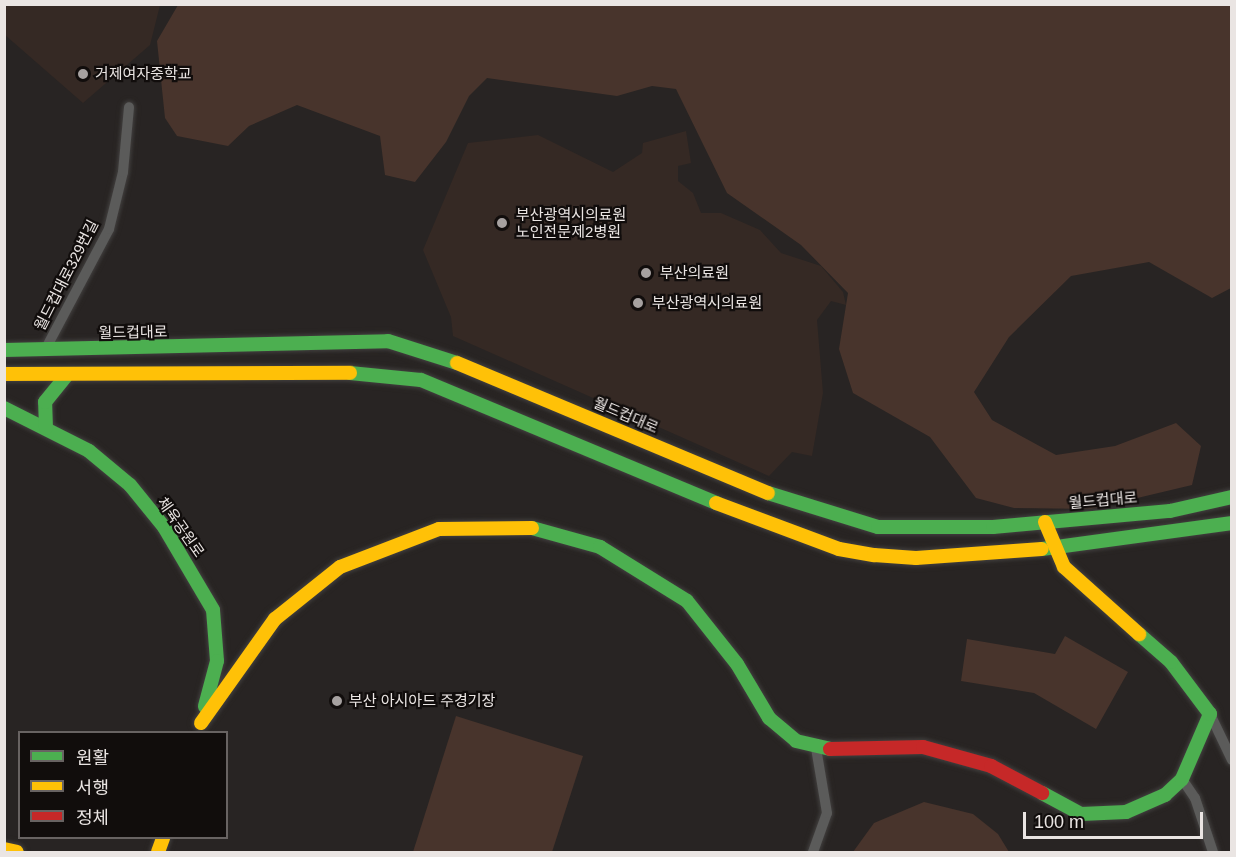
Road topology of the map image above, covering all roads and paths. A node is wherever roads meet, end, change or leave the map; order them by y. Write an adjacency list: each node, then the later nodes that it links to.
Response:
1 (129, 107): 3 (street, 월드컵대로329번길)
2 (4, 350): 3 (main road, 월드컵대로)
3 (45, 350): 9 (main road, 월드컵대로)
4 (4, 374): 5 (main road)
5 (67, 375): 7 (main road); 11 (main road)
6 (4, 408): 7 (main road, 체육공원로)
7 (46, 428): 13 (main road, 체육공원로)
8 (1232, 497): 9 (main road, 월드컵대로)
9 (1045, 522): 11 (main road)
10 (1232, 523): 11 (main road)
11 (1054, 548): 12 (main road)
12 (1210, 714): 15 (street); 16 (main road)
13 (199, 728): 14 (main road)
14 (816, 748): 16 (main road); 19 (street)
15 (1232, 760)
16 (1182, 779): 20 (street)
17 (4, 849): 18 (main road)
18 (17, 852)
19 (813, 852)
20 (1213, 852)

